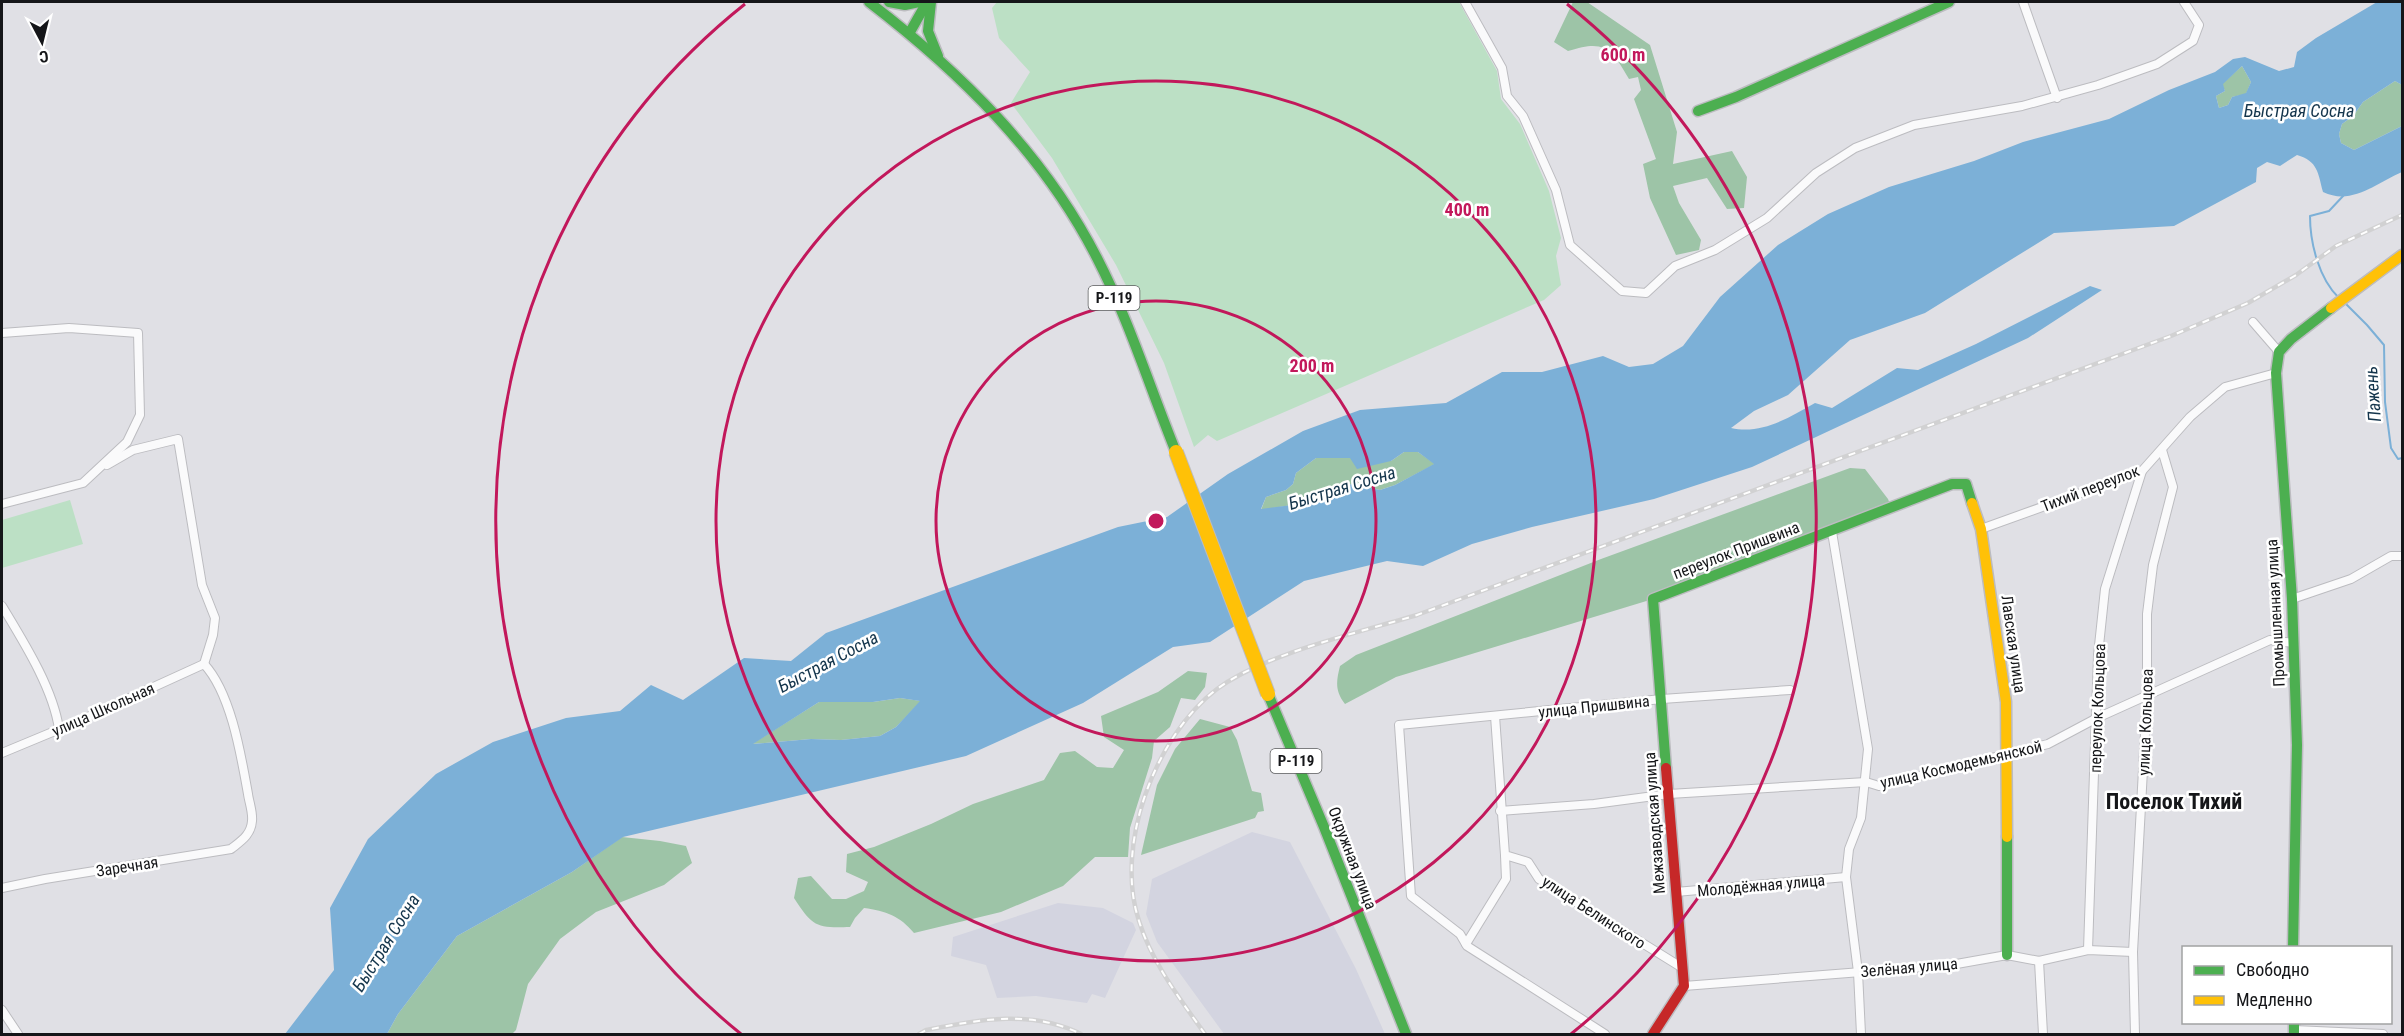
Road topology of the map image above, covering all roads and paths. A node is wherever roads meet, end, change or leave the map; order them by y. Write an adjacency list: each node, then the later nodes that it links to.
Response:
1 (869, 2): 9 (main road, Р-119)
2 (889, 2): 3 (main road)
3 (919, 2)
4 (929, 2): 9 (main road); 10 (main road)
5 (1465, 2): 11 (street)
6 (1949, 2): 12 (main road)
7 (2023, 2): 11 (street)
8 (2184, 2): 11 (street)
9 (910, 32): 10 (main road, Р-119)
10 (938, 56): 56 (main road, Окружная улица / Р-119, bridge)
11 (2057, 98)
12 (1698, 111)
13 (2403, 255): 16 (main road)
14 (2253, 322): 16 (street)
15 (2, 333): 20 (street)
16 (2279, 352): 17 (main road, Промышленная улица)
17 (2276, 373): 18 (street, Тихий переулок); 26 (main road, Промышленная улица)
18 (2163, 450): 19 (street, Тихий переулок); 31 (street, улица Кольцова)
19 (2142, 471): 22 (street, Тихий переулок); 34 (street, переулок Кольцова)
20 (92, 474): 21 (street); 29 (street)
21 (2, 504)
22 (1981, 529): 23 (main road, Лавская улица); 37 (main road, Лавская улица)
23 (1832, 532): 25 (main road, переулок Пришвина); 38 (street)
24 (2403, 556): 26 (street)
25 (1653, 599): 32 (main road, Межзаводская улица)
26 (2292, 599): 28 (main road, Промышленная улица)
27 (2, 606): 35 (street)
28 (2293, 644): 31 (street, улица Космодемьянской); 46 (main road, Промышленная улица)
29 (204, 664): 35 (street, улица Школьная); 43 (street, Заречная)
30 (1790, 690): 32 (street, улица Пришвина)
31 (2147, 697): 34 (street, улица Космодемьянской); 48 (street, улица Кольцова)
32 (1662, 699): 33 (street, улица Пришвина); 39 (main road, Межзаводская улица)
33 (1495, 716): 40 (street); 45 (street, улица Пришвина)
34 (2097, 718): 37 (street, улица Космодемьянской); 47 (street, переулок Кольцова)
35 (59, 729): 36 (street, улица Школьная)
36 (2, 753)
37 (2007, 755): 38 (street, улица Космодемьянской); 49 (main road, Лавская улица)
38 (1866, 782): 39 (street, улица Космодемьянской); 42 (street)
39 (1669, 794): 40 (street, улица Космодемьянской); 44 (main road, Межзаводская улица)
40 (1500, 811): 41 (street)
41 (1505, 855): 45 (street); 51 (street, улица Белинского)
42 (1846, 877): 44 (street, Молодёжная улица); 52 (street)
43 (2, 888)
44 (1676, 892): 51 (main road, Межзаводская улица)
45 (1466, 944): 58 (street)
46 (2293, 946)
47 (2088, 950): 48 (street, Зелёная улица); 50 (street, Зелёная улица)
48 (2133, 952): 62 (street, улица Кольцова)
49 (2007, 956): 50 (street, Зелёная улица); 52 (street, Зелёная улица)
50 (2039, 962): 61 (street)
51 (1681, 967): 53 (main road, Межзаводская улица)
52 (1858, 972): 53 (street, Зелёная улица); 60 (street)
53 (1684, 986): 59 (main road)
54 (2, 1010): 57 (street)
55 (2294, 1029): 63 (street)
56 (1407, 1033)
57 (18, 1035)
58 (1605, 1035)
59 (1653, 1035)
60 (1861, 1035)
61 (2043, 1035)
62 (2135, 1035)
63 (2383, 1035)

